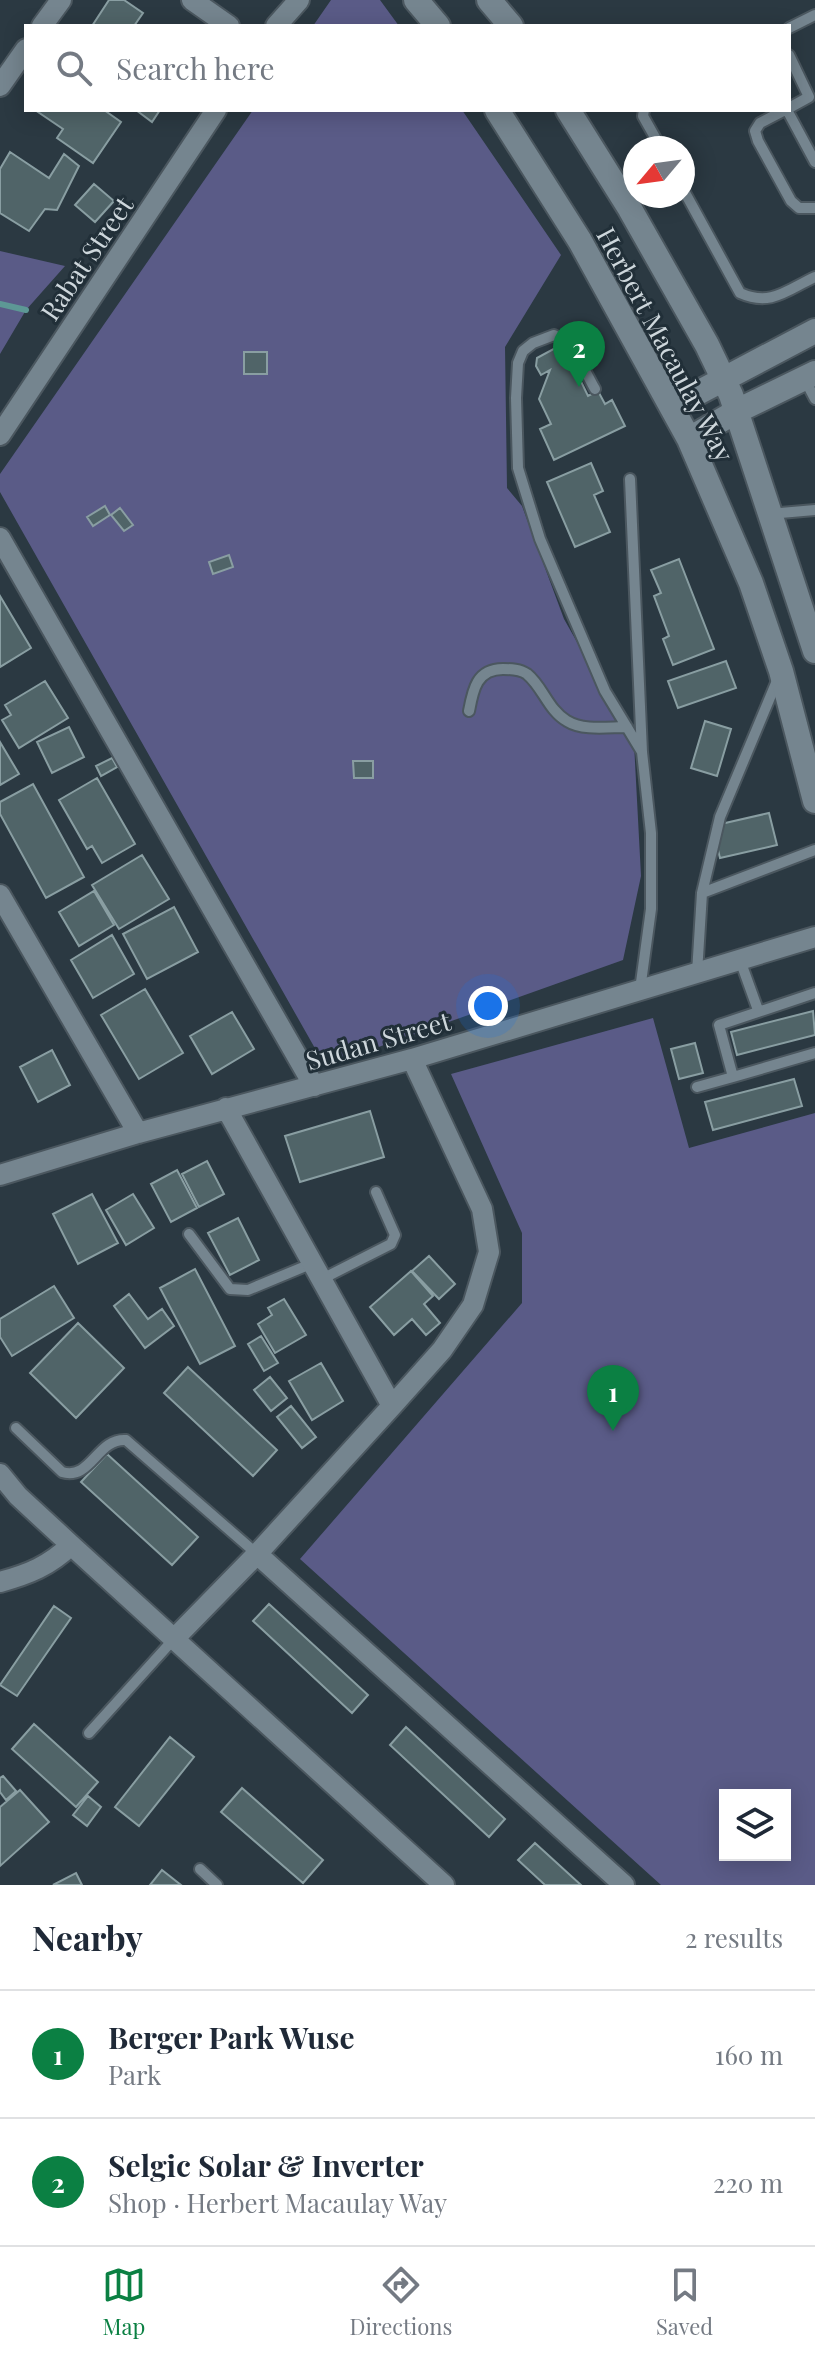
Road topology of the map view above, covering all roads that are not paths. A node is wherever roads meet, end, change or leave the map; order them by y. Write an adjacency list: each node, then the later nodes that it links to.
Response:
1 (61, 0): 7 (street)
2 (192, 0): 8 (street)
3 (299, 0): 9 (street)
4 (416, 0): 10 (main road)
5 (489, 0): 11 (main road)
6 (815, 15): 12 (lane)
7 (43, 24)
8 (226, 24)
9 (278, 24)
10 (436, 24)
11 (509, 24)
12 (791, 27)
13 (24, 52): 15 (street)
14 (791, 59): 16 (lane)
15 (0, 86)
16 (812, 96): 17 (lane)
17 (791, 107)
18 (215, 112): 35 (street, Rabat Street)
19 (498, 112): 33 (main road, Herbert Macaulay Way)
20 (569, 112): 30 (main road, Herbert Macaulay Way)
21 (644, 112): 24 (lane)
22 (781, 112): 27 (lane)
23 (789, 112): 25 (lane)
24 (654, 136)
25 (815, 162)
26 (693, 208): 28 (lane)
27 (815, 208)
28 (815, 277)
29 (815, 331): 30 (main road)
30 (722, 379): 33 (main road); 34 (main road, Herbert Macaulay Way)
31 (811, 384): 34 (main road)
32 (595, 389): 45 (lane)
33 (673, 406): 36 (main road, Herbert Macaulay Way)
34 (737, 411): 36 (main road); 39 (main road, Herbert Macaulay Way)
35 (3, 425)
36 (689, 439): 43 (main road, Herbert Macaulay Way)
37 (630, 479): 46 (lane)
38 (815, 510): 39 (lane)
39 (769, 514): 41 (main road, Herbert Macaulay Way)
40 (0, 538): 60 (street)
41 (811, 625): 42 (main road, Herbert Macaulay Way)
42 (815, 651)
43 (781, 671): 47 (main road, Herbert Macaulay Way); 49 (lane)
44 (469, 711): 45 (lane)
45 (627, 727): 46 (lane)
46 (642, 752): 54 (lane)
47 (815, 801)
48 (815, 850): 49 (lane)
49 (702, 893): 53 (lane)
50 (0, 895): 63 (street)
51 (815, 937): 52 (street, Sudan Street)
52 (740, 960): 53 (street, Sudan Street); 56 (lane)
53 (697, 973): 54 (street, Sudan Street)
54 (640, 990): 58 (street, Sudan Street)
55 (815, 993): 56 (lane)
56 (758, 1010): 59 (lane)
57 (815, 1053): 59 (lane)
58 (412, 1059): 60 (street, Sudan Street); 68 (street)
59 (733, 1077): 61 (lane)
60 (314, 1086): 62 (street, Sudan Street)
61 (697, 1087)
62 (226, 1108): 63 (street, Sudan Street); 67 (street)
63 (138, 1133): 64 (street, Sudan Street)
64 (0, 1175)
65 (376, 1192): 67 (lane)
66 (189, 1234): 67 (lane)
67 (317, 1271): 68 (street)
68 (392, 1406): 72 (street)
69 (16, 1428): 72 (lane)
70 (0, 1474): 71 (street)
71 (71, 1545): 73 (street); 74 (street)
72 (257, 1554): 74 (street); 79 (street)
73 (0, 1582)
74 (173, 1640): 75 (lane); 78 (street)
75 (89, 1733)
76 (200, 1869): 77 (lane)
77 (217, 1885)
78 (444, 1885)
79 (624, 1885)

